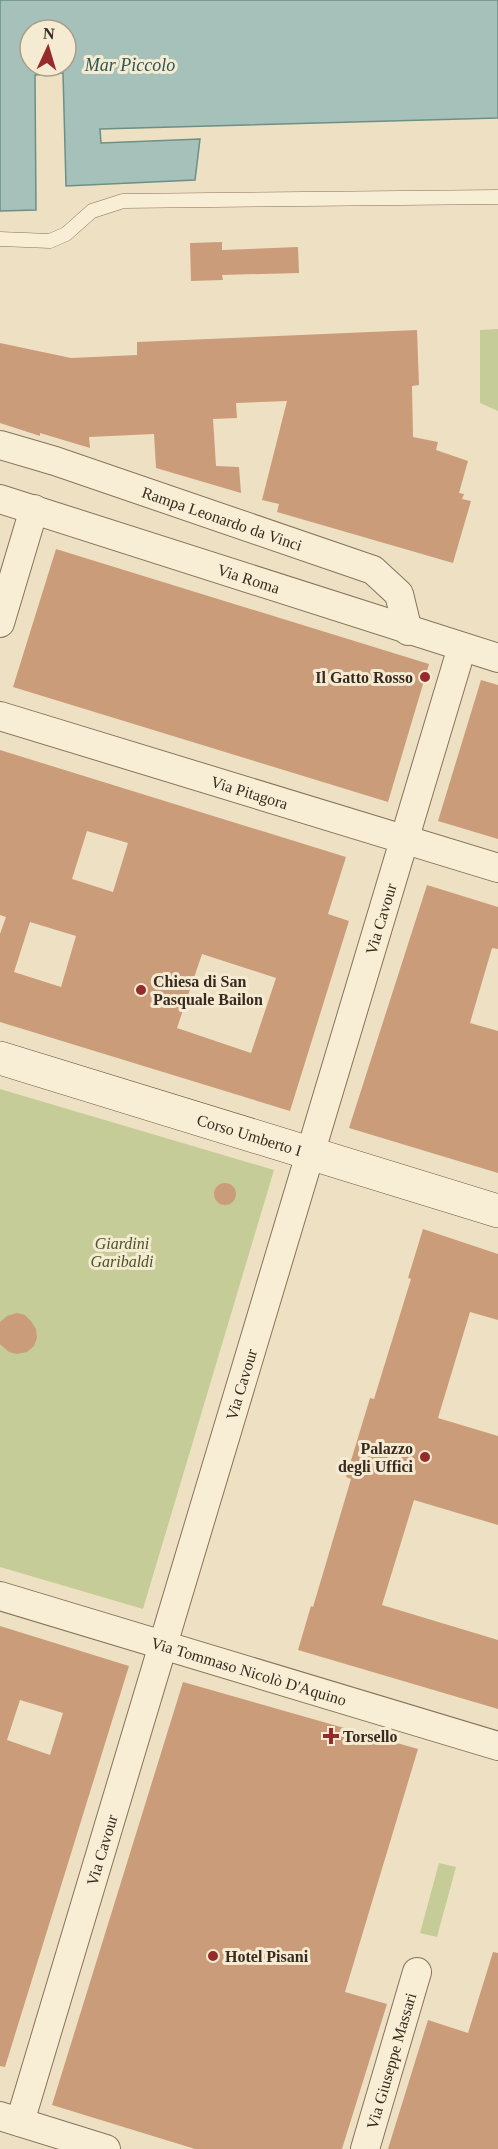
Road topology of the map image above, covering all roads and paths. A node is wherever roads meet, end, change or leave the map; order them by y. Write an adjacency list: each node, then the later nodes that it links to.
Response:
1 (498, 196): 2 (lane)
2 (0, 240)
3 (0, 445): 7 (street, Rampa Leonardo da Vinci)
4 (0, 499): 5 (street, Via Roma)
5 (34, 509): 6 (street); 7 (street, Via Roma)
6 (0, 622)
7 (408, 631): 8 (street, Via Roma)
8 (462, 647): 9 (street, Via Roma); 11 (street, Via Cavour)
9 (498, 658)
10 (0, 716): 11 (street, Via Pitagora)
11 (404, 839): 12 (street, Via Pitagora); 14 (street, Via Cavour)
12 (498, 868)
13 (0, 1058): 14 (main road, Corso Umberto I)
14 (310, 1154): 15 (main road, Corso Umberto I); 17 (street, Via Cavour)
15 (498, 1211)
16 (0, 1596): 17 (street, Via Tommaso Nicolò D'Aquino)
17 (164, 1644): 18 (street, Via Tommaso Nicolò D'Aquino); 20 (street, Via Cavour)
18 (498, 1746)
19 (417, 1972): 22 (street, Via Giuseppe Massari)
20 (10, 2119): 21 (street)
21 (106, 2149)
22 (365, 2149)

